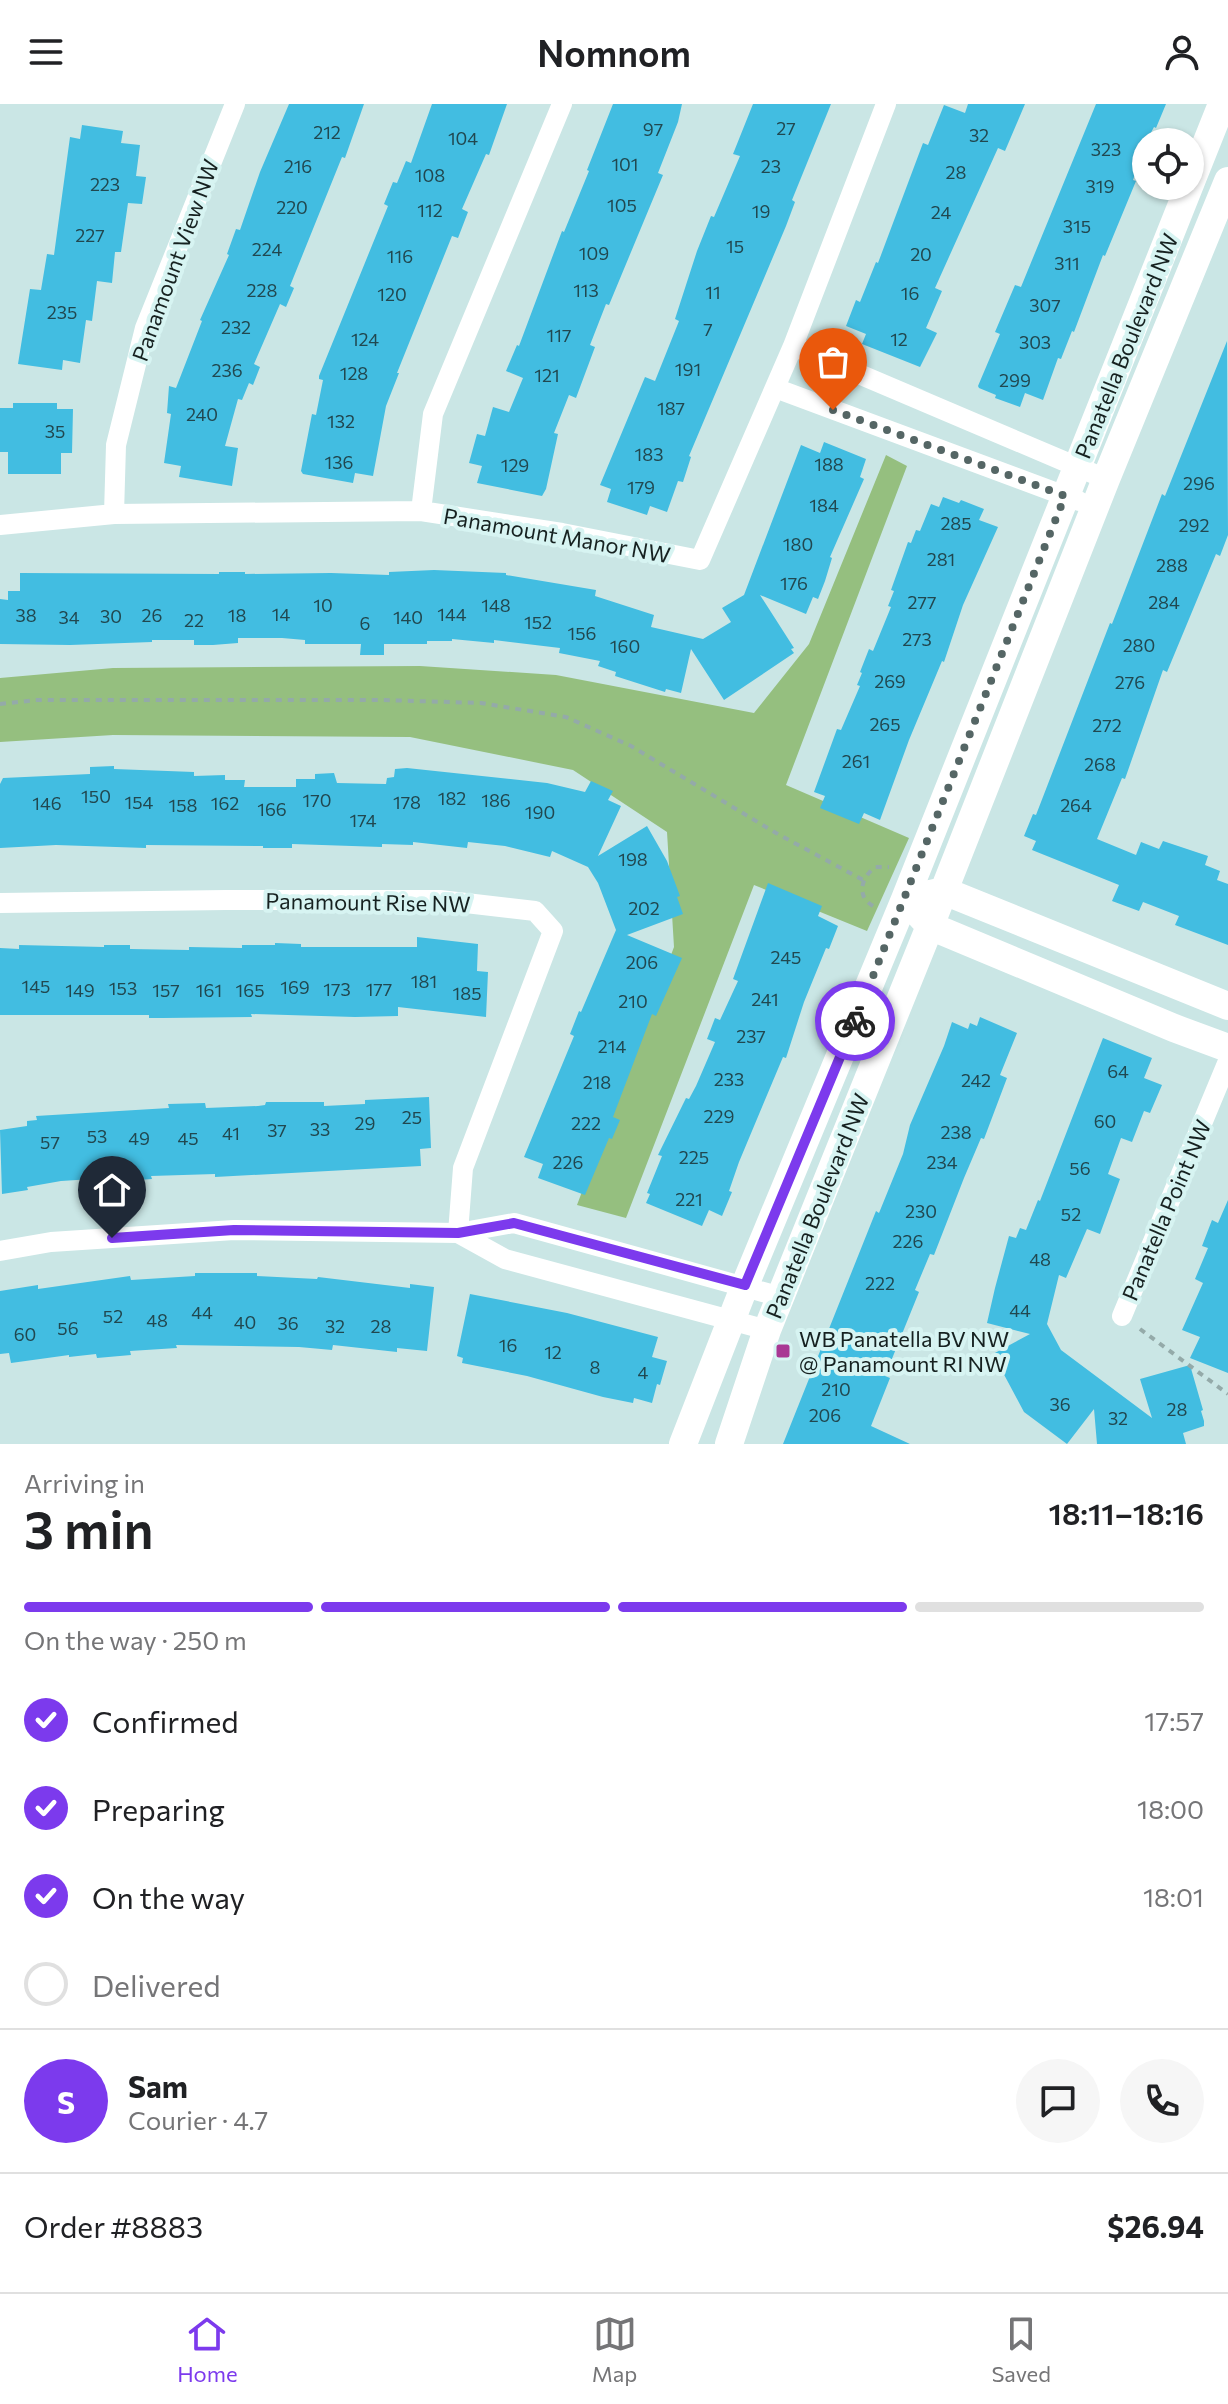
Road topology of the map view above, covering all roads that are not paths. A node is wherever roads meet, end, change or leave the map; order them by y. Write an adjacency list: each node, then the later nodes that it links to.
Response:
1 (235, 104): 13 (street, Panamount View NW)
2 (562, 104): 12 (street, Panamount Manor NW)
3 (886, 104): 6 (street, Panamount Manor NW)
4 (1222, 104): 8 (street, Panatella Boulevard NW)
5 (1228, 181): 9 (street, Panatella Boulevard NW)
6 (793, 346): 7 (street, Panamount Manor NW); 8 (street)
7 (775, 388): 10 (street); 12 (street, Panamount Manor NW)
8 (1077, 468): 9 (street); 10 (street, Panatella Boulevard NW)
9 (1106, 479): 11 (street, Panatella Boulevard NW)
10 (1065, 496): 11 (street); 16 (street, Panatella Boulevard NW)
11 (1095, 507): 15 (street, Panatella Boulevard NW)
12 (421, 511): 13 (street)
13 (114, 514): 14 (street)
14 (0, 525)
15 (944, 891): 16 (street); 18 (street, Panatella Boulevard NW); 19 (street)
16 (905, 899): 18 (street); 24 (street, Panatella Boulevard NW)
17 (0, 903): 22 (street, Panamount Rise NW)
18 (930, 926): 20 (street); 25 (street, Panatella Boulevard NW)
19 (1228, 1006)
20 (1228, 1048)
21 (1228, 1061): 26 (street, Panatella Point NW)
22 (458, 1233): 23 (street); 24 (street); 27 (street)
23 (0, 1251)
24 (745, 1285): 25 (street); 27 (street, Panatella Boulevard NW)
25 (781, 1297): 28 (street, Panatella Boulevard NW)
26 (1122, 1316)
27 (731, 1322): 28 (street); 29 (street, Panatella Boulevard NW)
28 (767, 1330): 30 (street, Panatella Boulevard NW)
29 (683, 1444)
30 (729, 1444)

